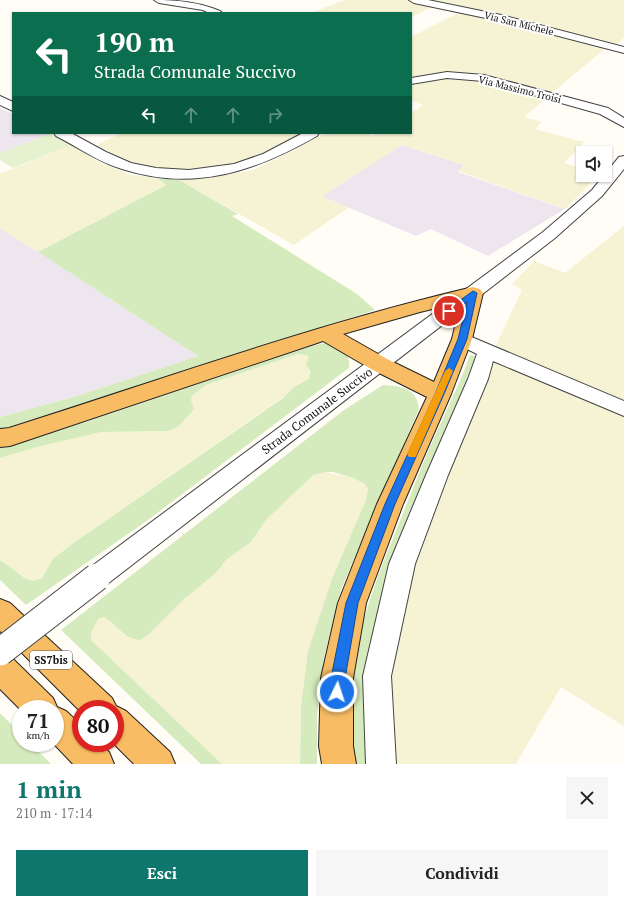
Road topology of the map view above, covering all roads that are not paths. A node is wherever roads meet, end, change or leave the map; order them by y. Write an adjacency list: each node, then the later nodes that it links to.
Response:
1 (159, 0): 4 (street)
2 (196, 0): 4 (street)
3 (414, 0): 6 (street, Via San Michele)
4 (187, 4): 5 (street)
5 (215, 12)
6 (624, 50)
7 (412, 81): 10 (street, Via Massimo Troisi)
8 (0, 100): 9 (street)
9 (12, 106)
10 (622, 118)
11 (63, 134): 12 (street)
12 (310, 134)
13 (624, 160): 14 (street, Strada Comunale Succivo)
14 (473, 293): 15 (highway); 16 (highway); 18 (street, Strada Comunale Succivo)
15 (326, 333): 18 (highway); 21 (highway)
16 (462, 339): 17 (street); 19 (highway)
17 (487, 351): 20 (street); 32 (street)
18 (379, 364): 19 (highway); 23 (street, Strada Comunale Succivo, bridge)
19 (440, 394): 31 (highway)
20 (624, 409)
21 (0, 438)
22 (0, 612): 26 (highway, SS7bis)
23 (0, 652)
24 (0, 667): 25 (highway)
25 (33, 700)
26 (92, 700)
27 (64, 731): 29 (highway)
28 (124, 731): 30 (highway)
29 (97, 764)
30 (158, 764)
31 (339, 764)
32 (381, 764)

